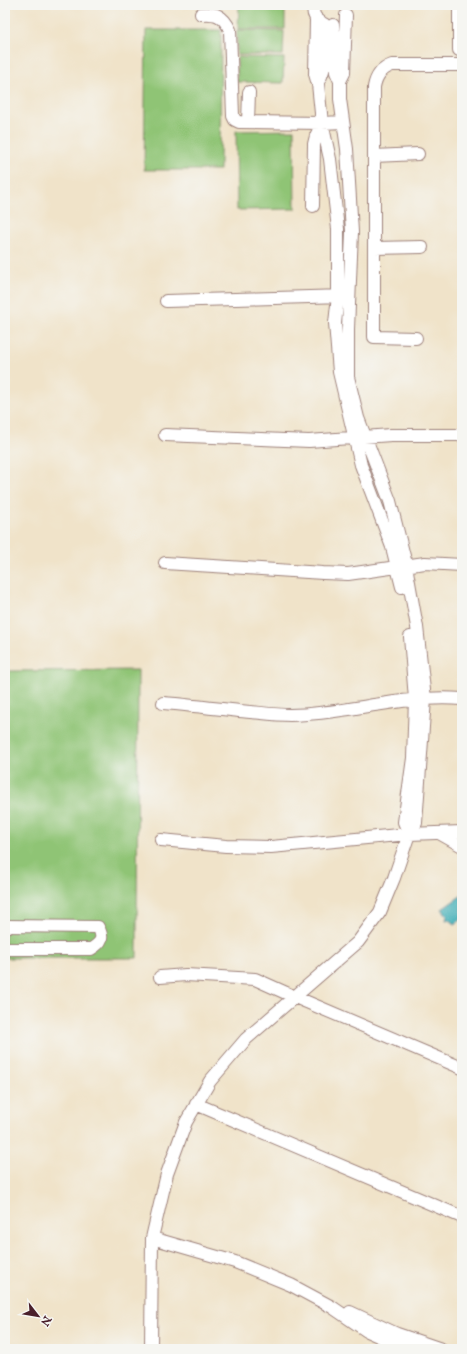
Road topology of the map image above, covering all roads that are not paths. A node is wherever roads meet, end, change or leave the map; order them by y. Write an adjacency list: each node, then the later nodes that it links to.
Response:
1 (314, 5): 5 (street)
2 (459, 5): 6 (street)
3 (347, 10): 5 (street); 9 (street)
4 (201, 14): 11 (street)
5 (324, 22): 8 (street); 9 (street)
6 (460, 49): 7 (street)
7 (460, 65): 15 (street)
8 (318, 83): 9 (street); 13 (street)
9 (340, 83): 12 (street)
10 (249, 92): 11 (street)
11 (248, 122): 13 (street)
12 (343, 122): 13 (street); 19 (street)
13 (322, 123): 16 (street); 19 (street)
14 (418, 154): 15 (street)
15 (374, 156): 18 (street)
16 (313, 206)
17 (422, 247): 18 (street)
18 (374, 248): 21 (street)
19 (343, 296): 20 (street); 24 (street)
20 (166, 300)
21 (416, 338)
22 (165, 435): 24 (street)
23 (462, 435): 24 (street)
24 (360, 437): 27 (street)
25 (165, 563): 27 (street)
26 (462, 565): 27 (street)
27 (401, 567): 28 (street)
28 (420, 699): 29 (street); 30 (street); 33 (street)
29 (462, 699)
30 (163, 703)
31 (438, 832): 32 (street); 33 (street); 35 (street)
32 (462, 832)
33 (409, 834): 34 (street); 39 (street)
34 (161, 840)
35 (462, 846)
36 (5, 926): 37 (street)
37 (5, 948)
38 (160, 977): 39 (street)
39 (295, 998): 40 (street); 41 (street)
40 (462, 1068)
41 (196, 1104): 42 (street); 43 (street)
42 (462, 1218)
43 (152, 1238): 44 (street); 45 (street)
44 (332, 1307): 46 (street); 47 (street)
45 (151, 1349)
46 (408, 1349)
47 (441, 1349)

